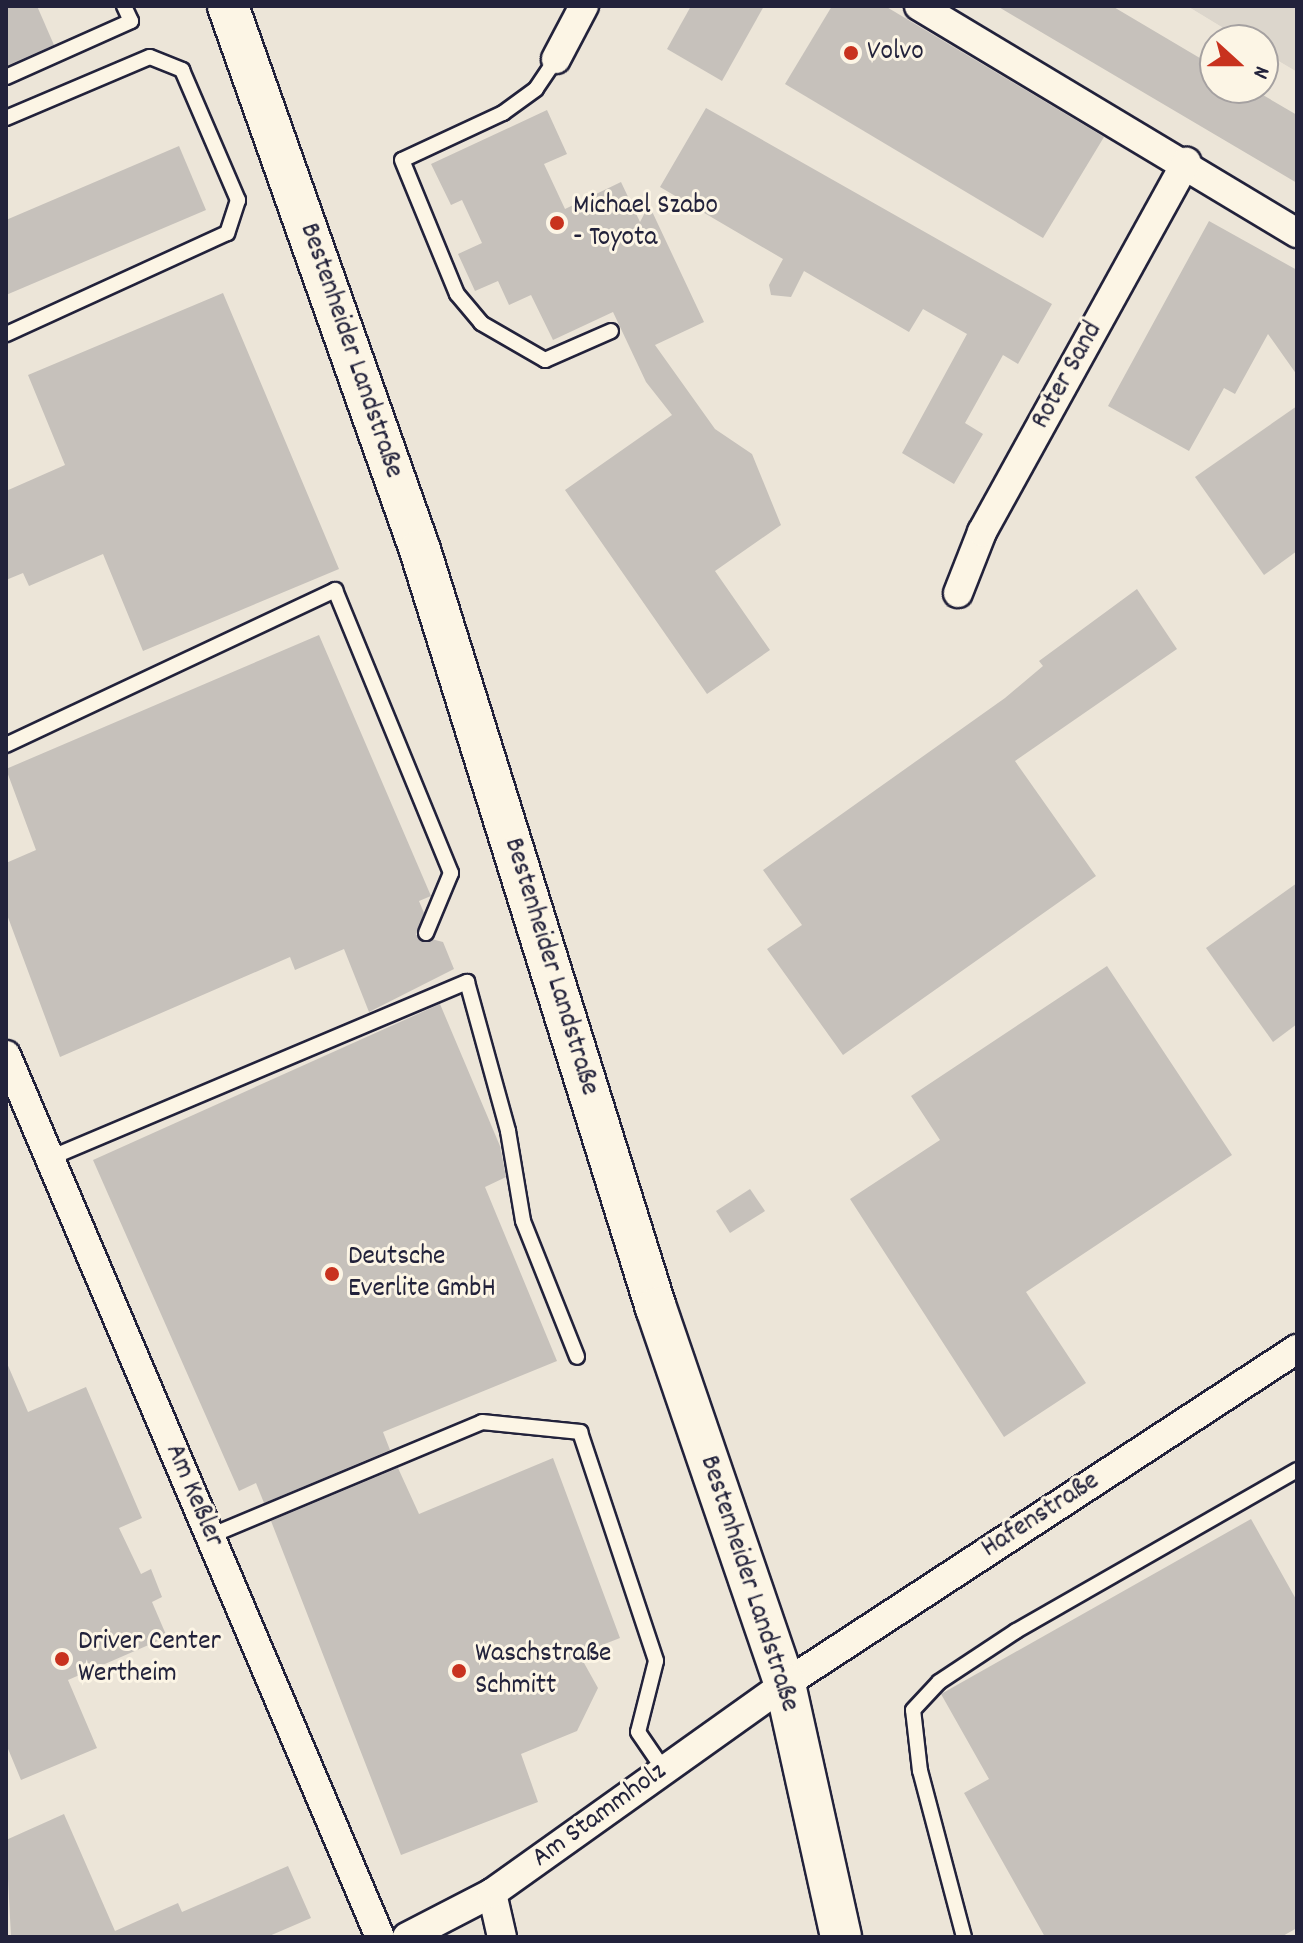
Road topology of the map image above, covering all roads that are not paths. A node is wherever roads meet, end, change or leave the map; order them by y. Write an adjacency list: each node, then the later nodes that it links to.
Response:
1 (124, 6): 6 (lane)
2 (228, 6): 21 (main road, Bestenheider Landstraße)
3 (584, 6): 5 (street)
4 (919, 6): 8 (street)
5 (556, 59): 10 (lane)
6 (6, 77)
7 (6, 118): 11 (lane)
8 (1186, 162): 9 (street); 12 (street, Roter Sand)
9 (1297, 233)
10 (611, 331)
11 (6, 334)
12 (958, 593)
13 (6, 745): 14 (lane)
14 (426, 933)
15 (6, 1055): 16 (street, Am Keßler)
16 (50, 1158): 18 (lane); 20 (street, Am Keßler)
17 (1297, 1349): 21 (street, Hafenstraße)
18 (577, 1357)
19 (1297, 1470): 28 (lane)
20 (210, 1536): 22 (lane); 24 (street, Am Keßler)
21 (785, 1684): 22 (street, Am Stammholz); 27 (main road, Bestenheider Landstraße)
22 (664, 1770): 23 (street, Am Stammholz)
23 (492, 1893): 25 (street, Am Stammholz); 26 (street)
24 (380, 1937)
25 (407, 1937)
26 (502, 1937)
27 (841, 1937)
28 (964, 1937)

